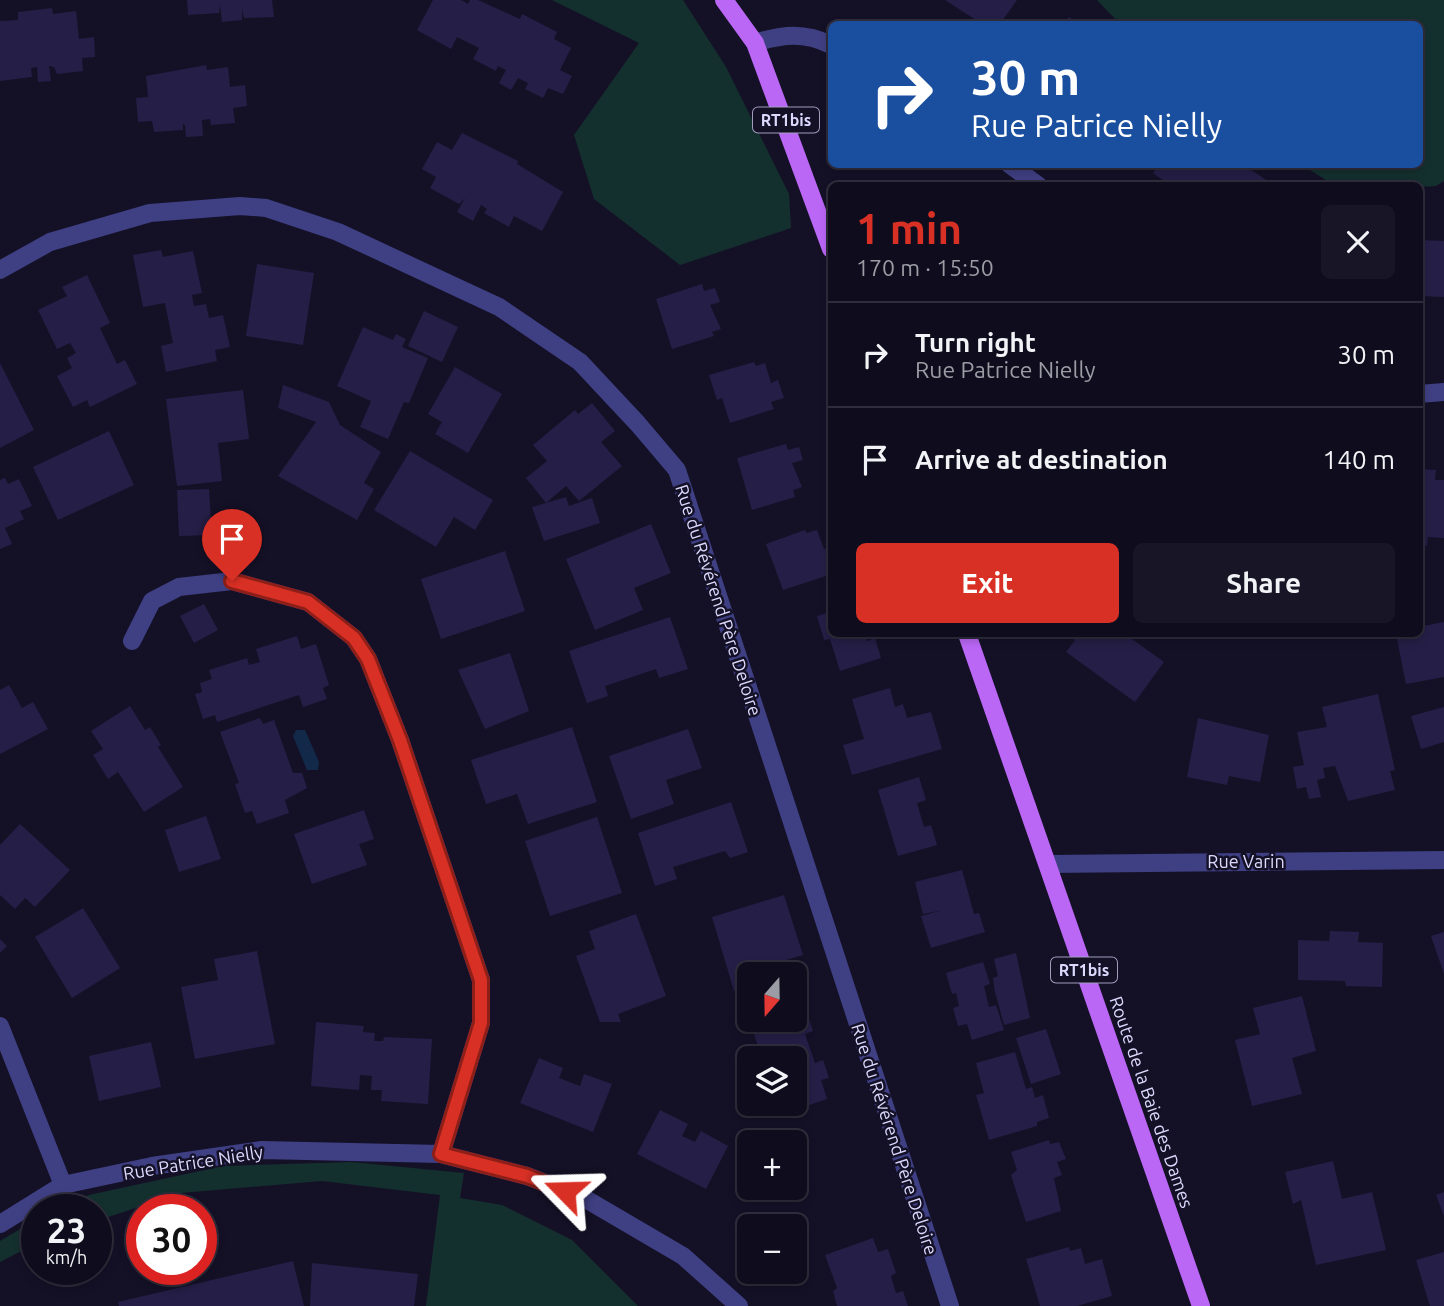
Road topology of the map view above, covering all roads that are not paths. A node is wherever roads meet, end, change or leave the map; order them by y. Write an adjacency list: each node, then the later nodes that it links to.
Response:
1 (724, 0): 2 (main road, RT1bis)
2 (755, 43): 3 (street); 6 (main road, RT1bis)
3 (828, 44)
4 (1014, 168): 5 (street)
5 (1034, 182)
6 (828, 240)
7 (0, 270): 19 (street, Rue du Révérend Père Deloire)
8 (1444, 392): 9 (street)
9 (1423, 394)
10 (968, 637): 13 (main road, Route de la Baie des Dames / RT1bis)
11 (132, 641): 15 (street)
12 (1444, 860): 13 (street, Rue Varin)
13 (1048, 864): 20 (main road, Route de la Baie des Dames / RT1bis)
14 (0, 1026): 16 (street)
15 (441, 1154): 16 (street, Rue Patrice Nielly); 18 (street, Rue Patrice Nielly)
16 (62, 1185): 17 (street, Rue Patrice Nielly)
17 (0, 1224)
18 (738, 1306)
19 (950, 1306)
20 (1201, 1306)

